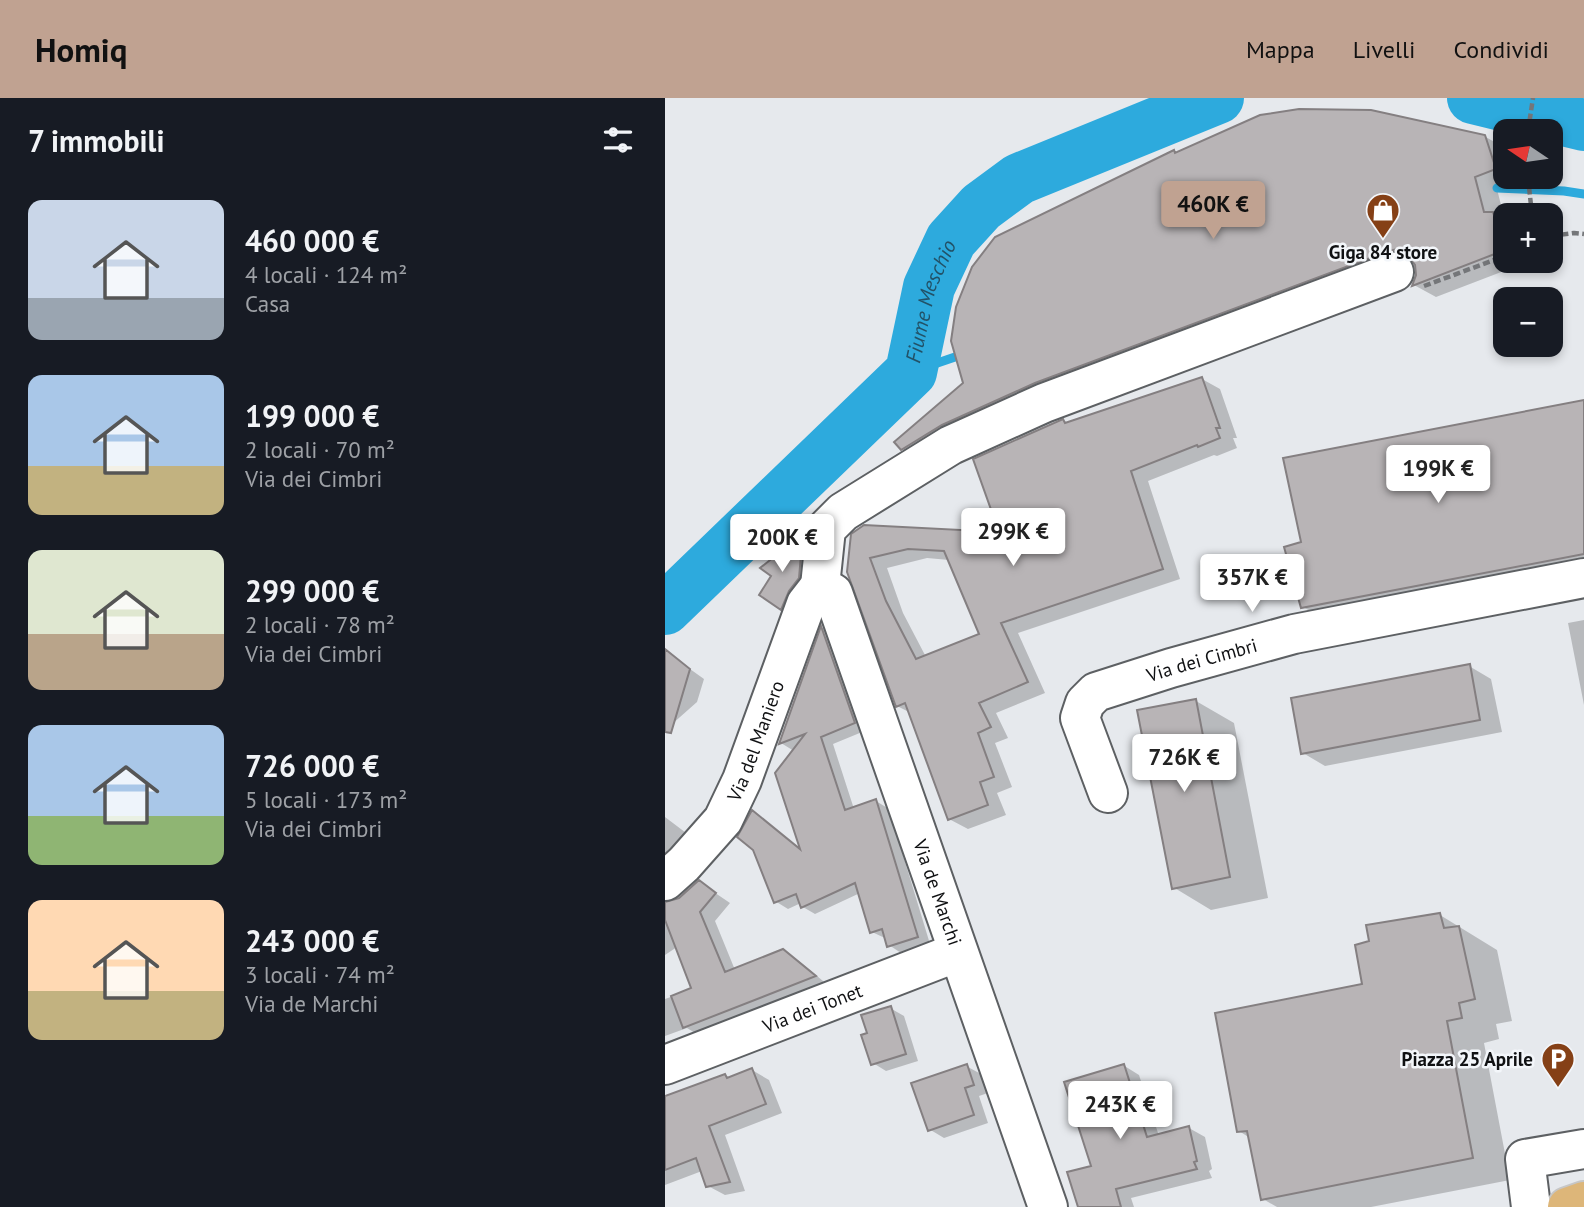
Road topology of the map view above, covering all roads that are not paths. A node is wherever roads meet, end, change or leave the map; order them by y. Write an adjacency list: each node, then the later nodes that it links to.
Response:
1 (1394, 272): 3 (street)
2 (1584, 578): 4 (street, Via dei Cimbri)
3 (820, 586): 5 (street, Via del Maniero); 6 (street, Via de Marchi)
4 (1108, 793)
5 (665, 881)
6 (958, 952): 7 (street, Via dei Tonet); 10 (street, Via de Marchi)
7 (665, 1065)
8 (1584, 1149): 11 (street)
9 (1584, 1201): 12 (main road)
10 (1048, 1207)
11 (1531, 1207)
12 (1567, 1207)

